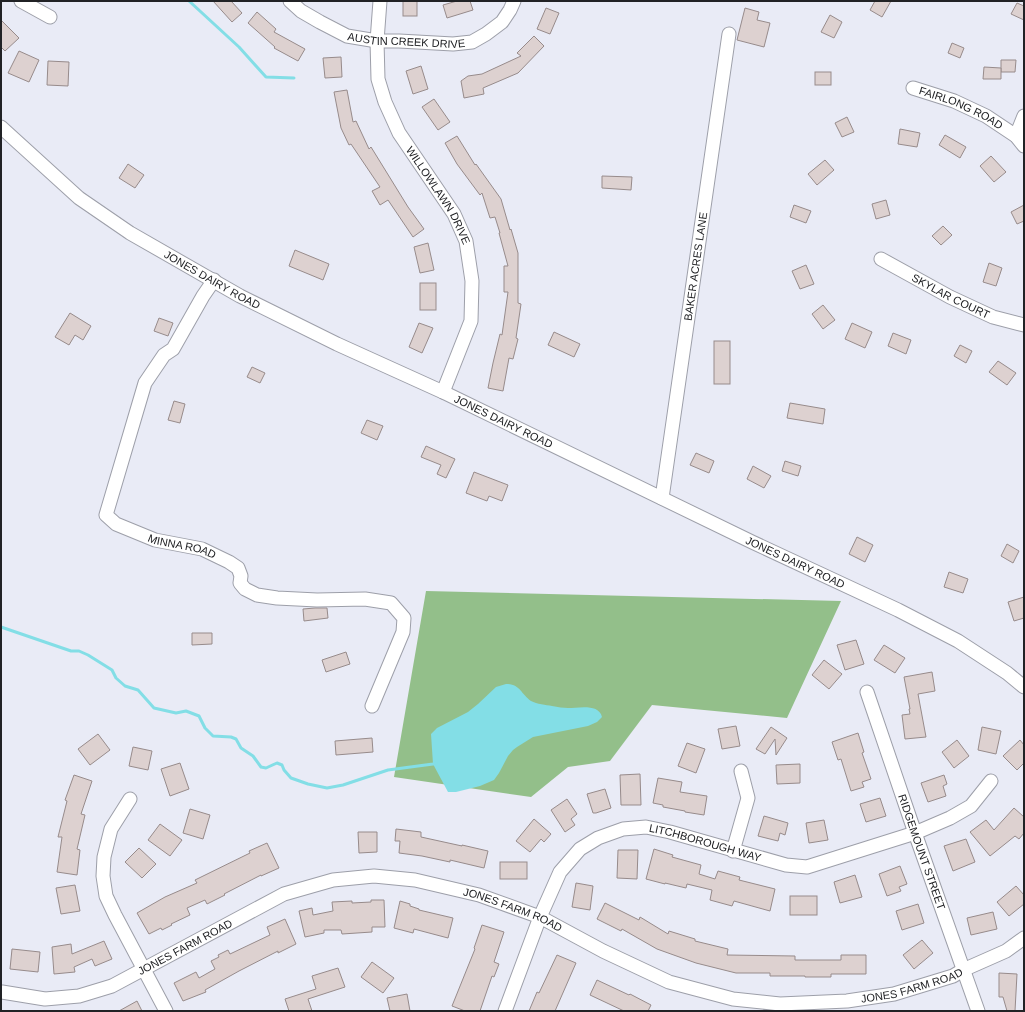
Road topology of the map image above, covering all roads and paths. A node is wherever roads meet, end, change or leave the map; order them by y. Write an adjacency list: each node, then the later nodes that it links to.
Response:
1 (21, 1): 5 (street)
2 (290, 1): 7 (street, AUSTIN CREEK DRIVE)
3 (380, 1): 7 (street, WILLOWLAWN DRIVE)
4 (514, 1): 7 (street, AUSTIN CREEK DRIVE)
5 (50, 17)
6 (729, 34): 17 (street, BAKER ACRES LANE)
7 (377, 41): 16 (street, WILLOWLAWN DRIVE)
8 (913, 88): 11 (street, FAIRLONG ROAD)
9 (1024, 116): 11 (street)
10 (1, 127): 14 (street, JONES DAIRY ROAD)
11 (1016, 136): 12 (street, FAIRLONG ROAD)
12 (1024, 146)
13 (881, 259): 15 (street, SKYLAR COURT)
14 (214, 280): 16 (street, JONES DAIRY ROAD); 20 (street, MINNA ROAD)
15 (1024, 325)
16 (443, 392): 17 (street, JONES DAIRY ROAD)
17 (662, 498): 18 (street, JONES DAIRY ROAD)
18 (1024, 687)
19 (867, 692): 24 (street, RIDGEMOUNT STREET)
20 (372, 706)
21 (740, 771): 25 (street)
22 (991, 781): 24 (street, LITCHBOROUGH WAY)
23 (130, 799): 28 (street)
24 (915, 832): 25 (street, LITCHBOROUGH WAY); 29 (street, RIDGEMOUNT STREET)
25 (733, 851): 26 (street, LITCHBOROUGH WAY)
26 (540, 917): 28 (street, JONES FARM ROAD); 29 (street, JONES FARM ROAD); 32 (street, LITCHBOROUGH WAY)
27 (1024, 938): 29 (street, JONES FARM ROAD)
28 (144, 968): 30 (street, JONES FARM ROAD); 31 (street)
29 (963, 970): 33 (street, RIDGEMOUNT STREET)
30 (2, 992)
31 (166, 1011)
32 (505, 1011)
33 (978, 1011)

